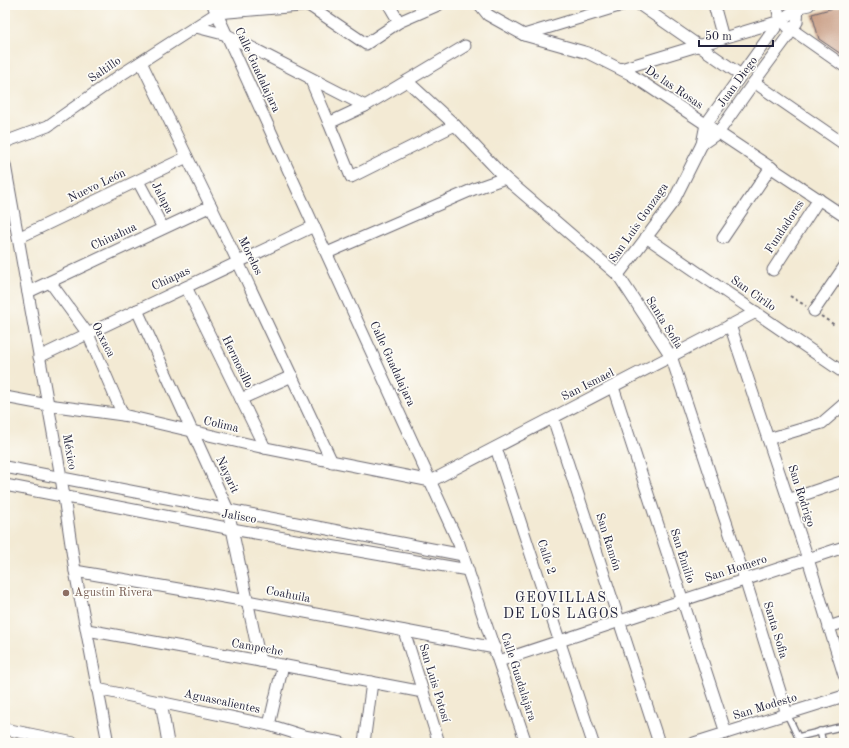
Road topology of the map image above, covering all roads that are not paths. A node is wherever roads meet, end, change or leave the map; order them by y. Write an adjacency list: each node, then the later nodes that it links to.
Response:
1 (389, 5): 12 (street)
2 (438, 5): 12 (street)
3 (480, 5): 16 (street, De las Rosas)
4 (622, 5): 16 (street)
5 (640, 5): 18 (street)
6 (714, 5): 17 (street)
7 (777, 5): 11 (street)
8 (311, 6): 10 (street); 12 (street)
9 (802, 6): 11 (street); 14 (street, Juan Diego)
10 (215, 9): 13 (street, Saltillo); 15 (street, Calle Guadalajara)
11 (780, 21): 14 (street); 17 (street); 23 (street, San Luis Gonzaga)
12 (399, 22)
13 (196, 27): 15 (street); 20 (street, Saltillo)
14 (793, 29): 21 (street); 26 (street, Juan Diego)
15 (227, 35): 24 (street); 44 (street, Calle Guadalajara)
16 (524, 35): 22 (street, De las Rosas)
17 (723, 38): 18 (street)
18 (698, 45): 22 (street); 23 (street)
19 (464, 46): 25 (street)
20 (141, 62): 32 (street, Saltillo); 35 (street, Morelos)
21 (844, 66)
22 (621, 69): 29 (street, De las Rosas)
23 (742, 75): 29 (street, San Luis Gonzaga)
24 (310, 78): 27 (street); 28 (street)
25 (406, 81): 27 (street); 30 (street, Santa Sofia)
26 (754, 82): 31 (street, Juan Diego); 34 (street)
27 (365, 106): 28 (street)
28 (329, 123): 30 (street)
29 (706, 124): 31 (street, De las Rosas); 33 (street, San Luis Gonzaga)
30 (455, 125): 38 (street, Santa Sofia)
31 (718, 133): 33 (street, San Luis Gonzaga); 37 (street, De las Rosas)
32 (5, 142)
33 (702, 144): 46 (street, San Luis Gonzaga)
34 (844, 144)
35 (187, 157): 39 (street, Nuevo León); 41 (street, Morelos)
36 (5, 164): 43 (street, México)
37 (771, 167): 40 (street, De las Rosas); 48 (street)
38 (505, 178): 49 (street); 53 (street, Santa Sofia)
39 (138, 181): 45 (street, Jalapa); 47 (street, Nuevo León)
40 (819, 199): 42 (street, De las Rosas); 52 (street, Fundadores)
41 (211, 206): 45 (street, Chiuahua); 50 (street, Morelos)
42 (844, 216)
43 (10, 223): 47 (street, México)
44 (314, 226): 49 (street, Calle Guadalajara); 50 (street, Chiapas)
45 (163, 228): 54 (street, Chiuahua)
46 (646, 237): 53 (street, San Luis Gonzaga); 59 (street, San Cirilo)
47 (18, 238): 56 (street, México)
48 (723, 238)
49 (327, 253): 80 (street, Calle Guadalajara)
50 (238, 262): 55 (street, Chiapas); 65 (street, Morelos)
51 (844, 267): 58 (street)
52 (773, 270)
53 (618, 275): 62 (street, Santa Sofia)
54 (50, 282): 56 (street, Chiuahua); 61 (street, Oaxaca)
55 (186, 287): 57 (street, Chiapas); 68 (street, Hermosillo)
56 (28, 292): 63 (street, México)
57 (137, 310): 61 (street, Chiapas); 73 (street, Nayarit)
58 (814, 311)
59 (756, 312): 60 (street, San Ismael); 64 (street, San Cirilo)
60 (730, 325): 62 (street, San Ismael); 74 (street, San Rodrigo)
61 (88, 334): 63 (street, Chiapas); 71 (street, Oaxaca)
62 (670, 356): 66 (street, San Ismael); 92 (street, Santa Sofia)
63 (39, 357): 70 (street, México)
64 (844, 373)
65 (292, 376): 68 (street); 77 (street, Morelos)
66 (613, 386): 72 (street, San Ismael); 94 (street, San Emilio)
67 (5, 397): 70 (street, Colima)
68 (241, 399): 75 (street, Hermosillo)
69 (844, 404): 74 (street)
70 (48, 406): 71 (street, Colima); 79 (street, México)
71 (123, 415): 73 (street, Colima)
72 (553, 418): 76 (street, San Ismael); 95 (street, San Ramón)
73 (193, 432): 75 (street, Colima); 85 (street, Nayarit)
74 (768, 439): 84 (street, San Rodrigo)
75 (265, 448): 77 (street, Colima)
76 (496, 448): 80 (street, San Ismael); 100 (street, Calle 2)
77 (332, 462): 80 (street, Colima)
78 (5, 467): 79 (street, Jalisco)
79 (61, 477): 83 (street, México); 85 (street, Jalisco)
80 (431, 481): 88 (street, Calle Guadalajara)
81 (844, 481): 84 (street)
82 (5, 485): 83 (street, Jalisco)
83 (63, 496): 86 (street, Jalisco); 91 (street, México)
84 (788, 500): 89 (street, San Rodrigo)
85 (228, 510): 86 (street, Nayarit); 88 (street, Jalisco)
86 (232, 529): 90 (street, Jalisco); 93 (street, Nayarit)
87 (844, 547): 89 (street, San Homero)
88 (463, 555): 90 (street, Calle Guadalajara)
89 (808, 559): 92 (street, San Homero); 97 (street, San Rodrigo)
90 (468, 570): 101 (street, Calle Guadalajara)
91 (75, 571): 93 (street, Coahuila); 98 (street, México)
92 (745, 579): 94 (street, San Homero); 111 (street, Santa Sofia)
93 (247, 600): 99 (street, Coahuila); 102 (street, Nayarit)
94 (683, 600): 95 (street, San Homero); 116 (street, San Emilio)
95 (620, 621): 100 (street, San Homero); 126 (street, San Ramón)
96 (844, 622): 97 (street)
97 (829, 627): 105 (street, San Rodrigo)
98 (87, 630): 102 (street, Campeche); 107 (street, México)
99 (404, 631): 101 (street, Coahuila); 108 (street, San Luis Potosí)
100 (560, 641): 103 (street, San Homero); 125 (street, Calle 2)
101 (495, 648): 103 (street, Calle Guadalajara)
102 (260, 661): 104 (street, Campeche)
103 (499, 661): 124 (street, Calle Guadalajara)
104 (284, 666): 106 (street, Campeche); 112 (street)
105 (844, 675)
106 (372, 682): 108 (street, Campeche); 122 (street)
107 (97, 689): 110 (street, Aguascalientes); 119 (street, México)
108 (423, 692): 123 (street, San Luis Potosí)
109 (844, 696): 111 (street, San Modesto)
110 (161, 702): 112 (street, Aguascalientes); 120 (street)
111 (787, 714): 115 (lane); 116 (street, San Modesto)
112 (269, 724): 117 (street, Aguascalientes)
113 (844, 727): 115 (lane)
114 (5, 729): 118 (street)
115 (820, 732): 128 (lane)
116 (726, 733): 127 (street, San Modesto)
117 (303, 740): 121 (street, Aguascalientes)
118 (74, 743)
119 (108, 743)
120 (168, 743)
121 (341, 743)
122 (364, 743)
123 (439, 743)
124 (526, 743)
125 (593, 743)
126 (659, 743)
127 (694, 743)
128 (823, 743)

